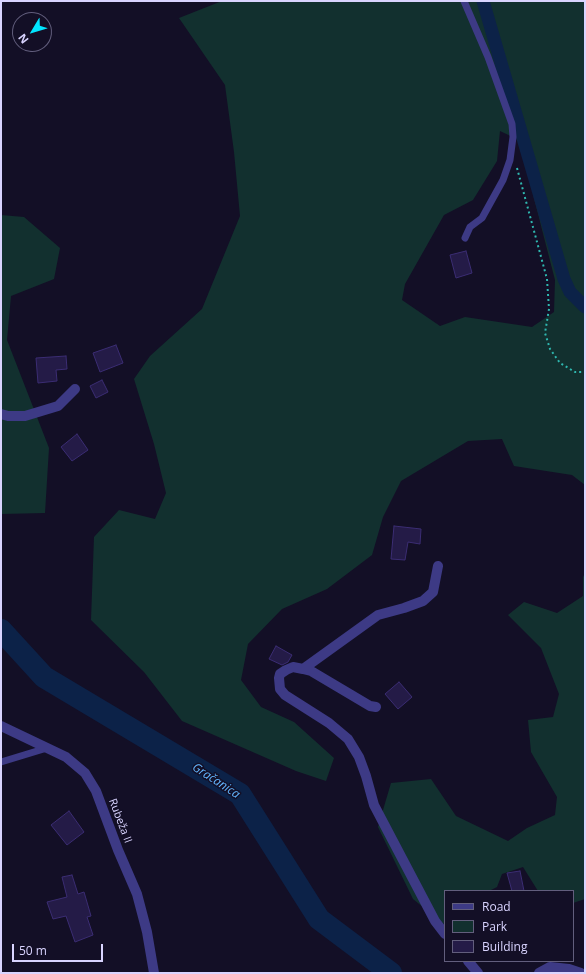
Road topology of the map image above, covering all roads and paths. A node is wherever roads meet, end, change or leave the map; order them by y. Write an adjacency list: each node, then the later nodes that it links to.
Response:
1 (464, 1): 2 (lane)
2 (512, 150): 3 (lane); 4 (path)
3 (465, 238)
4 (585, 372)
5 (75, 390): 6 (street)
6 (1, 414)
7 (438, 566): 8 (street)
8 (303, 669): 9 (street); 13 (street)
9 (376, 707)
10 (1, 726): 11 (street, Rubeža II)
11 (47, 748): 12 (lane); 15 (street, Rubeža II)
12 (1, 762)
13 (444, 933)
14 (469, 962): 16 (street)
15 (154, 973)
16 (478, 973)
17 (539, 973): 18 (street)
18 (581, 973)

